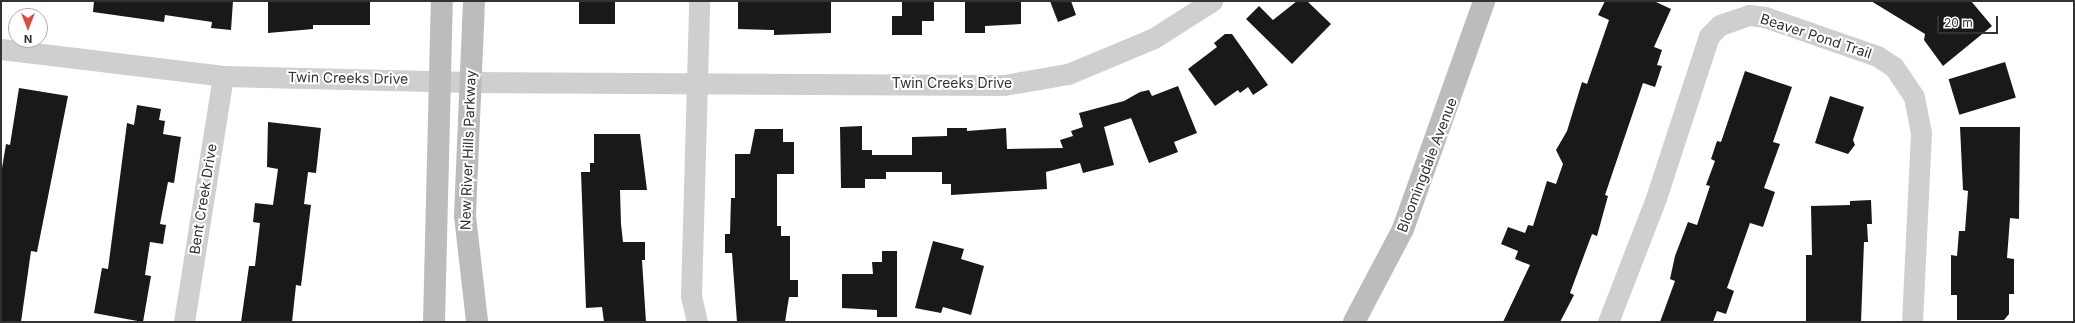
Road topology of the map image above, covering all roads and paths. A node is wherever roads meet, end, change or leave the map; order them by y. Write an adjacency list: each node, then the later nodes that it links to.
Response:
1 (442, 1): 8 (street)
2 (474, 1): 10 (street, New River Hills Parkway)
3 (699, 1): 9 (street)
4 (1212, 1): 9 (street, Twin Creeks Drive)
5 (1484, 1): 15 (street, Bloomingdale Avenue)
6 (1, 49): 7 (street, Twin Creeks Drive)
7 (223, 76): 8 (street, Twin Creeks Drive); 11 (street, Bent Creek Drive)
8 (438, 80): 10 (street, Twin Creeks Drive); 12 (street)
9 (697, 81): 10 (street, Twin Creeks Drive); 14 (street)
10 (470, 82): 13 (street, New River Hills Parkway)
11 (184, 322)
12 (434, 322)
13 (477, 322)
14 (697, 322)
15 (1354, 322)
16 (1608, 322): 17 (street, Beaver Pond Trail)
17 (1912, 322)

